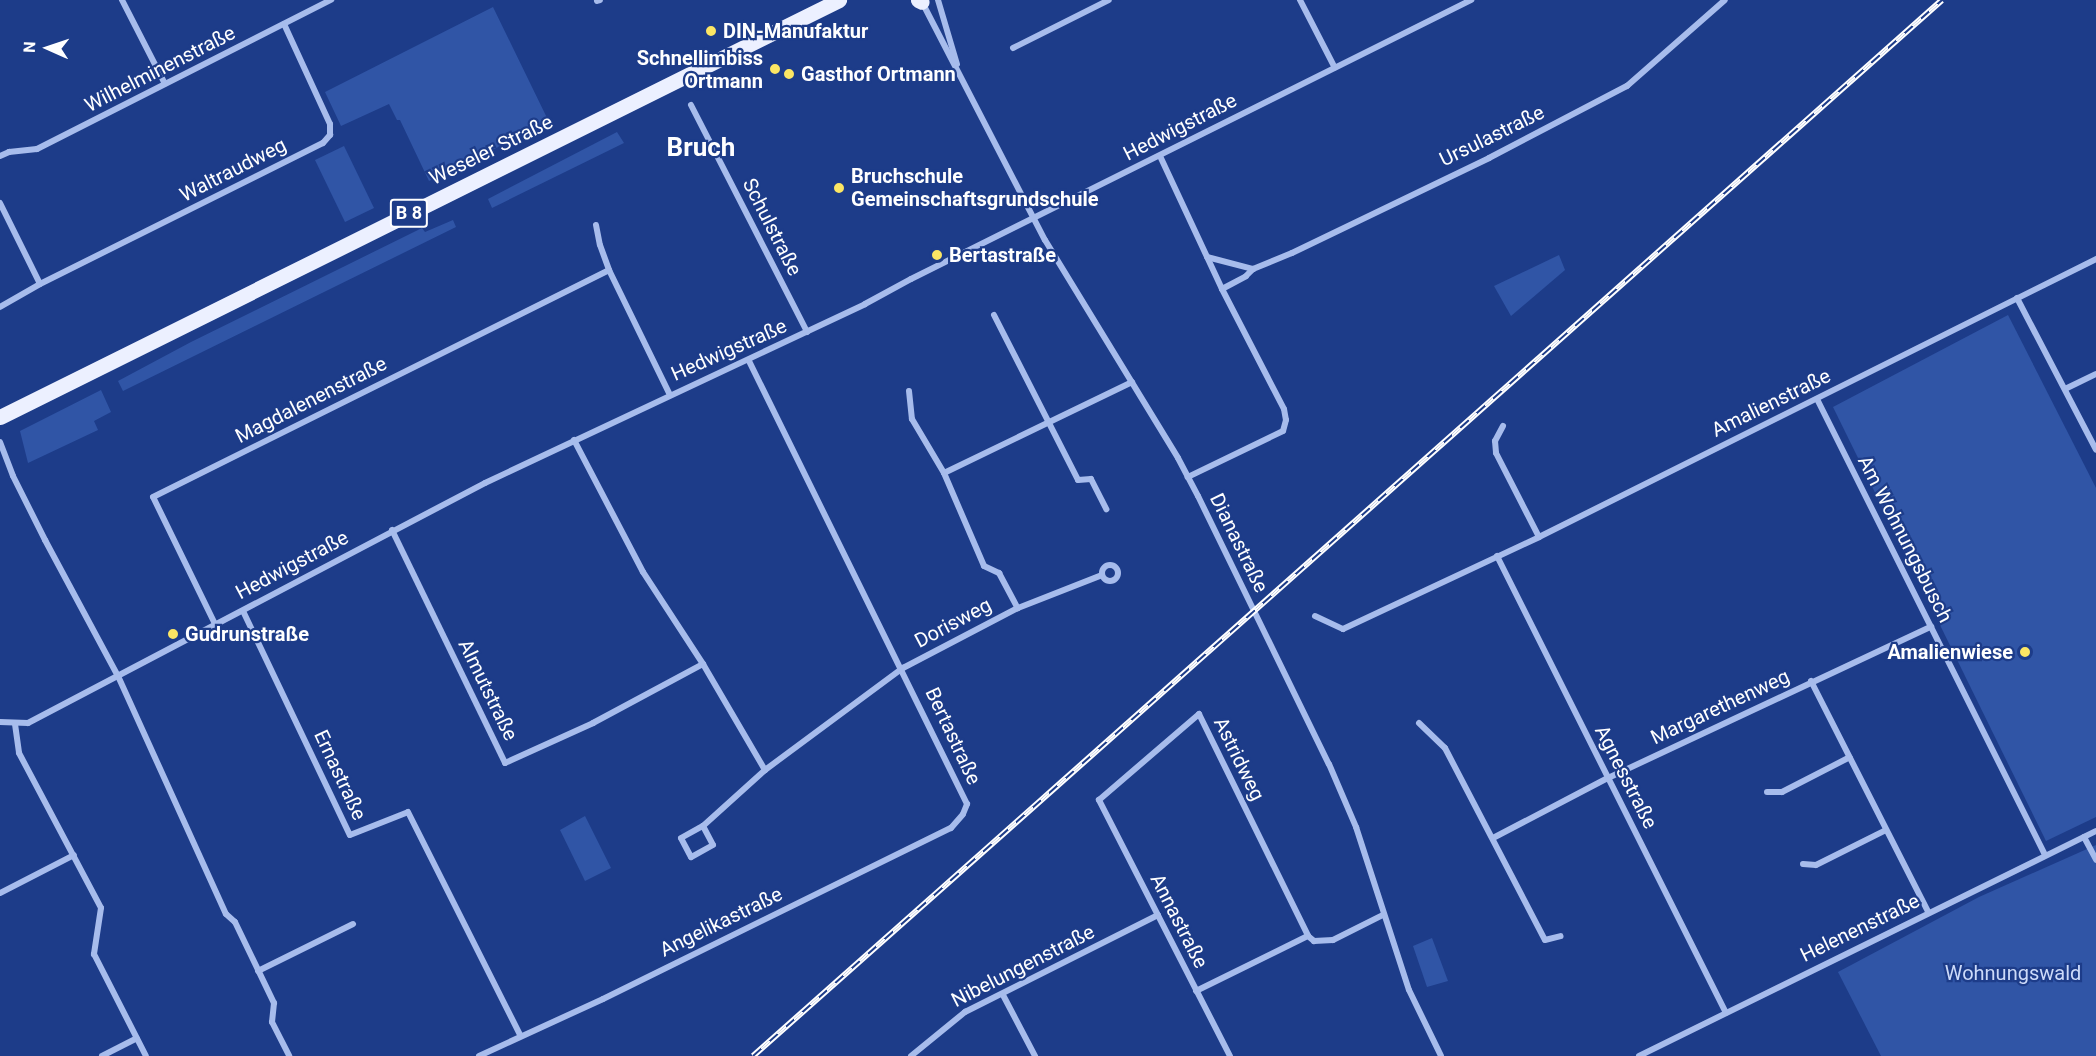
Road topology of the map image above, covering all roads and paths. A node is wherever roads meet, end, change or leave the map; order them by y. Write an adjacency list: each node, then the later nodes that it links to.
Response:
1 (122, 0): 14 (street)
2 (331, 0): 10 (street, Wilhelminenstraße)
3 (839, 0): 38 (main road, Weseler Straße / B 8)
4 (938, 0): 12 (street, Dianastraße)
5 (1109, 0): 11 (street)
6 (1300, 0): 13 (street)
7 (1471, 0): 13 (street, Hedwigstraße)
8 (1725, 0): 23 (street, Ursulastraße)
9 (920, 1): 12 (street, Dianastraße)
10 (284, 24): 14 (street, Wilhelminenstraße); 25 (street, Waltraudweg)
11 (1013, 48)
12 (958, 68): 19 (street, Dianastraße)
13 (1335, 68): 17 (street, Hedwigstraße)
14 (165, 84): 16 (street, Wilhelminenstraße)
15 (691, 105): 30 (street, Schulstraße)
16 (0, 156)
17 (1160, 156): 19 (street, Hedwigstraße); 21 (street)
18 (0, 203): 25 (street)
19 (1034, 219): 30 (street, Hedwigstraße); 33 (street, Dianastraße)
20 (596, 225): 24 (street)
21 (1207, 257): 23 (street); 26 (street)
22 (2096, 260): 27 (street, Amalienstraße)
23 (1253, 269): 26 (street, Ursulastraße)
24 (609, 270): 36 (street); 54 (street, Magdalenenstraße)
25 (40, 284): 28 (street, Waltraudweg)
26 (1222, 290): 45 (street)
27 (2017, 298): 34 (street); 37 (street, Amalienstraße)
28 (0, 307)
29 (994, 315): 39 (street)
30 (807, 332): 31 (street, Hedwigstraße)
31 (749, 360): 36 (street, Hedwigstraße); 57 (street, Bertastraße)
32 (2096, 374): 34 (street)
33 (1132, 382): 39 (street); 45 (street, Dianastraße)
34 (2065, 389): 43 (street)
35 (909, 391): 44 (street, Dorisweg)
36 (670, 395): 41 (street, Hedwigstraße)
37 (1817, 399): 48 (street, Amalienstraße); 55 (street, Am Wohnungsbusch)
38 (0, 417)
39 (1049, 423): 44 (street); 46 (street)
40 (1503, 426): 48 (street)
41 (574, 440): 47 (street, Hedwigstraße); 56 (street)
42 (0, 442): 58 (street)
43 (2096, 450)
44 (944, 473): 51 (street, Dorisweg)
45 (1188, 477): 81 (street, Dianastraße)
46 (1106, 509)
47 (392, 530): 52 (street, Hedwigstraße); 56 (street, Almutstraße)
48 (1539, 537): 49 (street, Amalienstraße)
49 (1497, 556): 53 (street, Amalienstraße); 65 (street, Agnesstraße)
50 (1102, 575): 51 (street, Dorisweg)
51 (1018, 608): 57 (street, Dorisweg)
52 (243, 611): 54 (street, Hedwigstraße); 89 (street, Ernastraße)
53 (1315, 616)
54 (214, 624): 58 (street, Hedwigstraße)
55 (1931, 627): 59 (street, Margarethenweg); 75 (street, Am Wohnungsbusch)
56 (703, 664): 64 (street)
57 (903, 668): 64 (street); 68 (street, Bertastraße)
58 (118, 676): 62 (street, Hedwigstraße); 85 (street)
59 (1811, 681): 63 (street); 65 (street, Margarethenweg)
60 (0, 722): 62 (street, Hedwigstraße)
61 (1419, 723): 73 (street)
62 (15, 724): 74 (street)
63 (1850, 757): 66 (street); 70 (street)
64 (765, 770): 69 (street)
65 (1608, 778): 73 (street, Margarethenweg); 88 (street, Agnesstraße)
66 (1767, 792)
67 (1099, 800): 80 (street, Annastraße); 83 (street, Astridweg)
68 (967, 804): 89 (street, Angelikastraße)
69 (703, 826): 69 (street)
70 (1886, 830): 77 (street); 79 (street)
71 (2096, 831): 72 (street, Helenenstraße)
72 (2084, 837): 75 (street, Helenenstraße); 76 (street)
73 (1493, 838): 84 (street)
74 (74, 855): 78 (street); 90 (street)
75 (2045, 855): 79 (street, Helenenstraße)
76 (2096, 860)
77 (1803, 864)
78 (0, 893)
79 (1928, 912): 88 (street, Helenenstraße)
80 (1158, 915): 86 (street, Annastraße); 87 (street, Nibelungenstraße)
81 (1383, 915): 83 (street); 98 (street, Dianastraße)
82 (353, 924): 85 (street)
83 (1308, 936): 86 (street)
84 (1561, 936)
85 (258, 971): 93 (street)
86 (1196, 991): 97 (street, Annastraße)
87 (1003, 995): 95 (street, Nibelungenstraße); 96 (street)
88 (1726, 1013): 99 (street, Helenenstraße)
89 (520, 1035): 94 (street, Angelikastraße)
90 (137, 1038): 91 (street); 92 (street)
91 (102, 1056)
92 (146, 1056)
93 (289, 1056)
94 (478, 1056)
95 (911, 1056)
96 (1035, 1056)
97 (1230, 1056)
98 (1442, 1056)
99 (1639, 1056)

